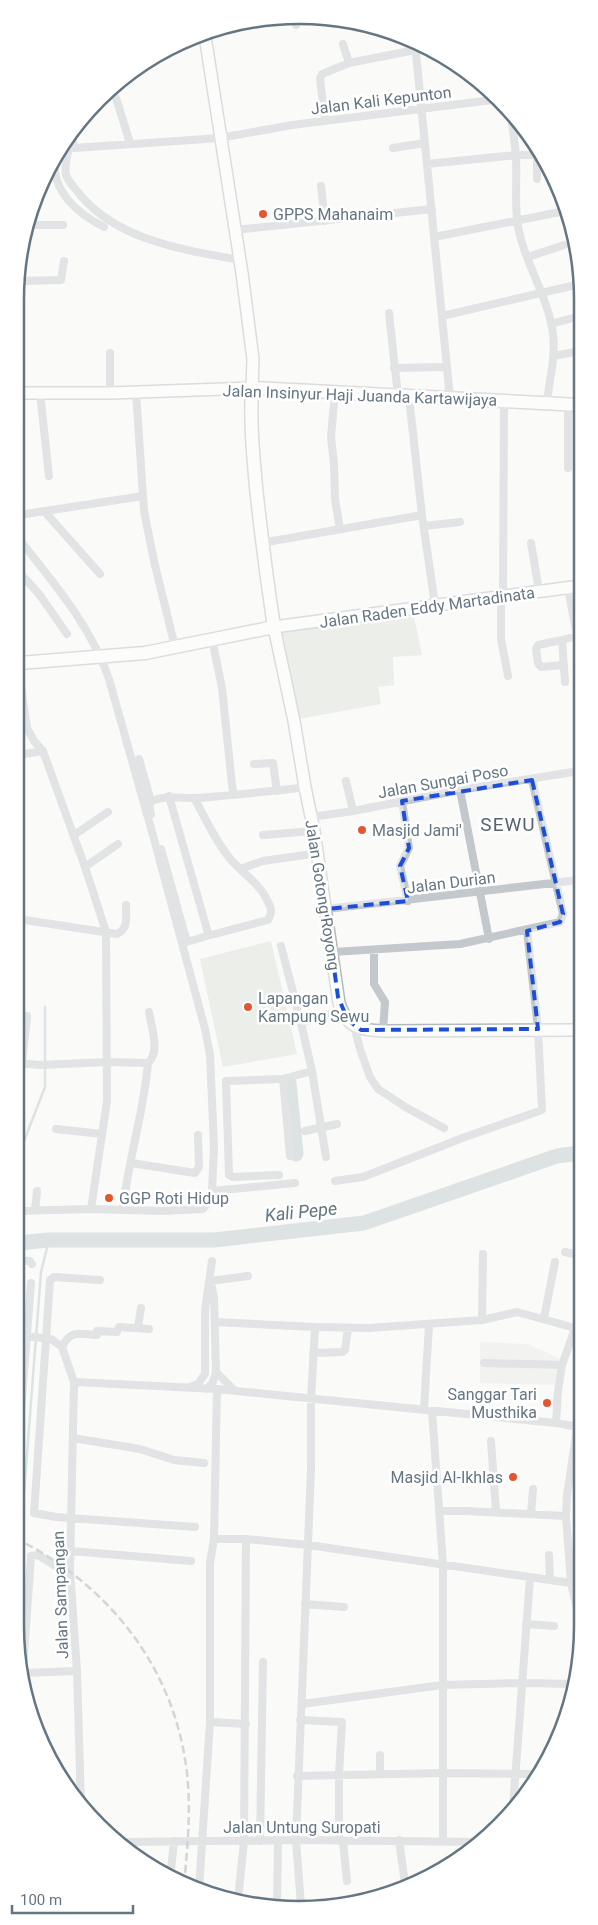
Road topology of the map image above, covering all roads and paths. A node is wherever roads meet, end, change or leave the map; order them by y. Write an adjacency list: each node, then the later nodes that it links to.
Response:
1 (206, 40): 11 (main road)
2 (343, 44): 5 (street)
3 (410, 47): 5 (street)
4 (415, 50): 8 (street)
5 (349, 63): 9 (street)
6 (116, 98): 12 (street)
7 (490, 100): 8 (street, Jalan Kali Kepunton)
8 (421, 110): 9 (street, Jalan Kali Kepunton); 13 (street)
9 (325, 121): 11 (street, Jalan Kali Kepunton)
10 (512, 126): 18 (street)
11 (220, 138): 12 (street, Jalan Kali Kepunton); 32 (main road)
12 (130, 144): 15 (street, Jalan Kali Kepunton)
13 (424, 144): 14 (street); 20 (street)
14 (393, 148)
15 (68, 149)
16 (66, 153): 23 (street)
17 (533, 154): 18 (street)
18 (516, 155): 20 (street); 28 (street)
19 (538, 163): 22 (street)
20 (427, 164): 25 (street)
21 (57, 168): 23 (street)
22 (537, 179)
23 (64, 184): 29 (street); 29 (street)
24 (321, 186): 27 (street)
25 (432, 209): 27 (street); 33 (street)
26 (560, 211): 28 (street)
27 (325, 221): 32 (street)
28 (517, 221): 33 (street); 35 (street)
29 (101, 222): 37 (street)
30 (34, 225): 31 (street)
31 (63, 226)
32 (235, 230): 37 (main road)
33 (434, 237): 42 (street)
34 (564, 245): 35 (street)
35 (528, 257): 40 (street)
36 (64, 261): 38 (street)
37 (241, 265): 50 (main road)
38 (24, 281)
39 (574, 286): 40 (street)
40 (543, 294): 42 (street); 44 (street)
41 (389, 313): 49 (street)
42 (442, 316): 48 (street)
43 (574, 318): 44 (street)
44 (551, 324): 47 (street)
45 (574, 352): 47 (street)
46 (110, 353): 55 (street)
47 (553, 356): 59 (street)
48 (447, 367): 49 (street); 57 (street)
49 (395, 370): 56 (street)
50 (252, 388): 51 (main road, Jalan Insinyur Haji Juanda Kartawijaya); 52 (main road, Jalan Insinyur Haji Juanda Kartawijaya); 70 (main road)
51 (335, 391): 56 (main road, Jalan Insinyur Haji Juanda Kartawijaya); 69 (street)
52 (136, 392): 55 (main road, Jalan Insinyur Haji Juanda Kartawijaya); 63 (street)
53 (24, 393): 54 (main road, Jalan Insinyur Haji Juanda Kartawijaya)
54 (40, 393): 55 (main road, Jalan Insinyur Haji Juanda Kartawijaya); 62 (street)
55 (110, 393)
56 (404, 396): 57 (main road, Jalan Insinyur Haji Juanda Kartawijaya); 66 (street)
57 (450, 398): 58 (main road, Jalan Insinyur Haji Juanda Kartawijaya)
58 (504, 401): 59 (main road, Jalan Insinyur Haji Juanda Kartawijaya); 78 (street)
59 (547, 403): 60 (main road, Jalan Insinyur Haji Juanda Kartawijaya)
60 (574, 404): 61 (street)
61 (568, 468)
62 (49, 476)
63 (143, 496): 64 (street); 86 (street)
64 (46, 512): 65 (street); 73 (street)
65 (24, 514)
66 (422, 515): 68 (street); 69 (street)
67 (460, 522): 68 (street)
68 (424, 526): 79 (street)
69 (340, 529): 70 (street)
70 (261, 543): 81 (main road)
71 (531, 543): 77 (street)
72 (24, 545): 87 (street)
73 (100, 574)
74 (24, 583): 82 (street)
75 (574, 587): 76 (main road, Jalan Raden Eddy Martadinata)
76 (568, 588): 77 (main road, Jalan Raden Eddy Martadinata); 80 (street)
77 (539, 592): 78 (main road, Jalan Raden Eddy Martadinata)
78 (502, 597): 79 (main road, Jalan Raden Eddy Martadinata); 90 (street)
79 (436, 605): 81 (main road, Jalan Raden Eddy Martadinata)
80 (574, 620)
81 (274, 627): 84 (main road); 100 (main road, Jalan Gotong Royong)
82 (67, 634)
83 (574, 637): 85 (street)
84 (212, 639): 86 (main road); 103 (street)
85 (562, 640): 89 (street); 89 (street)
86 (175, 647): 87 (main road)
87 (101, 657): 88 (main road); 160 (street)
88 (24, 662)
89 (564, 665): 91 (street)
90 (508, 676)
91 (565, 682)
92 (24, 707): 93 (street)
93 (43, 751): 94 (street); 112 (street)
94 (24, 754)
95 (139, 759): 106 (street)
96 (254, 764): 102 (street)
97 (574, 772): 98 (street, Jalan Sungai Poso)
98 (532, 780): 101 (street, Jalan Sungai Poso); 119 (street)
99 (346, 781): 108 (street)
100 (305, 787): 102 (street); 110 (main road, Jalan Gotong Royong)
101 (460, 790): 107 (street, Jalan Sungai Poso); 120 (street)
102 (277, 791): 103 (street)
103 (233, 794): 105 (street)
104 (169, 796): 105 (street); 106 (street); 127 (street)
105 (194, 798): 117 (street)
106 (151, 801): 127 (street)
107 (402, 801): 108 (street, Jalan Sungai Poso); 121 (street)
108 (353, 811): 110 (street, Jalan Sungai Poso)
109 (108, 812): 112 (street)
110 (312, 817): 111 (main road, Jalan Gotong Royong)
111 (314, 831): 113 (street); 115 (main road, Jalan Gotong Royong)
112 (74, 834): 116 (street)
113 (263, 835)
114 (118, 844): 116 (street)
115 (318, 853): 117 (street); 123 (main road, Jalan Gotong Royong)
116 (85, 867): 126 (street)
117 (240, 868): 127 (street)
118 (574, 880): 119 (street, Jalan Durian)
119 (555, 882): 120 (street, Jalan Durian); 125 (street)
120 (481, 892): 121 (street, Jalan Durian); 128 (street)
121 (408, 901): 123 (street, Jalan Durian)
122 (126, 905): 126 (street)
123 (326, 909): 131 (main road, Jalan Gotong Royong)
124 (24, 920): 126 (street)
125 (527, 931): 128 (street); 137 (street)
126 (106, 932): 141 (street)
127 (209, 934)
128 (489, 939): 130 (street)
129 (281, 946): 135 (street)
130 (374, 950): 131 (street); 139 (street)
131 (333, 952): 132 (main road, Jalan Gotong Royong)
132 (342, 1011): 135 (street); 136 (main road, Jalan Gotong Royong)
133 (149, 1012): 142 (street)
134 (27, 1016): 140 (street)
135 (301, 1023): 144 (street)
136 (354, 1026): 139 (main road); 148 (street)
137 (538, 1029): 138 (main road); 139 (main road); 157 (street)
138 (574, 1030)
139 (383, 1031)
140 (24, 1037)
141 (108, 1062): 142 (street); 143 (street); 151 (street)
142 (148, 1063): 155 (street)
143 (24, 1064)
144 (312, 1071): 145 (street); 147 (street)
145 (283, 1079): 153 (street); 156 (street)
146 (336, 1124): 147 (street)
147 (322, 1127): 150 (street); 154 (street)
148 (444, 1128)
149 (56, 1129): 151 (street)
150 (305, 1132)
151 (102, 1134): 161 (street)
152 (198, 1135): 155 (street)
153 (290, 1156)
154 (326, 1156)
155 (131, 1164): 162 (street)
156 (279, 1175)
157 (335, 1181)
158 (296, 1183): 160 (street)
159 (37, 1191): 163 (street)
160 (212, 1191): 162 (street)
161 (91, 1209): 162 (street); 163 (street)
162 (124, 1209)
163 (35, 1210): 164 (street)
164 (24, 1211)
165 (565, 1252): 167 (street)
166 (483, 1254): 178 (street)
167 (574, 1254)
168 (24, 1261): 171 (street)
169 (212, 1261): 174 (street)
170 (555, 1262): 177 (street)
171 (32, 1264)
172 (248, 1276): 174 (street)
173 (100, 1280): 189 (street)
174 (210, 1281): 179 (street); 197 (street)
175 (31, 1283): 188 (street)
176 (141, 1308): 182 (street)
177 (544, 1318): 178 (street); 181 (street)
178 (482, 1320): 180 (street)
179 (215, 1322): 183 (street); 195 (street)
180 (429, 1324): 184 (street); 202 (street)
181 (574, 1324)
182 (138, 1327): 185 (street); 190 (street)
183 (315, 1328): 184 (street); 191 (street)
184 (348, 1328): 191 (street)
185 (149, 1329)
186 (574, 1330): 194 (street)
187 (24, 1336): 188 (street)
188 (27, 1336): 189 (street); 192 (street)
189 (43, 1338): 190 (street); 214 (street)
190 (62, 1347): 196 (street)
191 (313, 1353): 201 (street)
192 (24, 1356)
193 (484, 1363): 194 (street)
194 (562, 1365): 203 (street)
195 (216, 1372): 198 (street); 200 (street)
196 (74, 1382): 197 (street); 205 (street, Jalan Sampangan)
197 (188, 1388): 198 (street)
198 (206, 1389): 199 (street)
199 (217, 1390): 200 (street); 216 (street)
200 (236, 1392): 201 (street)
201 (311, 1400): 202 (street); 218 (street)
202 (428, 1410): 203 (street); 210 (street)
203 (556, 1423): 204 (street)
204 (574, 1425)
205 (72, 1438): 208 (street); 214 (street, Jalan Sampangan)
206 (491, 1441): 211 (street)
207 (574, 1446): 213 (street)
208 (204, 1463)
209 (533, 1489): 212 (street)
210 (439, 1511): 211 (street); 222 (street)
211 (496, 1512): 212 (street)
212 (531, 1514): 213 (street)
213 (566, 1516): 224 (street)
214 (72, 1517): 215 (street); 219 (street, Jalan Sampangan)
215 (195, 1527)
216 (214, 1539): 217 (street); 241 (street)
217 (246, 1539): 218 (street); 242 (street)
218 (308, 1546): 222 (street); 228 (street)
219 (71, 1551): 221 (street); 223 (street, Jalan Sampangan)
220 (549, 1554): 226 (street)
221 (191, 1561)
222 (443, 1565): 225 (street); 238 (street)
223 (70, 1575): 232 (street); 234 (street, Jalan Sampangan)
224 (574, 1576)
225 (530, 1578): 226 (street); 230 (street)
226 (550, 1580): 227 (street)
227 (574, 1583)
228 (305, 1604): 229 (street); 239 (street)
229 (344, 1607)
230 (526, 1624): 231 (street); 236 (street)
231 (554, 1626)
232 (25, 1653)
233 (263, 1662): 256 (street)
234 (77, 1671): 235 (street); 250 (street, Jalan Sampangan)
235 (28, 1673)
236 (522, 1683): 237 (street); 238 (street); 247 (street)
237 (568, 1684)
238 (442, 1685): 239 (street); 244 (street)
239 (302, 1704): 240 (street)
240 (300, 1720): 245 (street); 249 (street)
241 (210, 1722): 242 (street); 255 (street)
242 (246, 1724): 261 (street)
243 (380, 1755): 246 (street)
244 (442, 1773): 246 (street); 247 (street); 259 (street)
245 (339, 1774): 246 (street); 249 (street); 258 (street)
246 (380, 1774)
247 (515, 1774): 248 (street); 251 (street)
248 (531, 1774)
249 (298, 1776): 252 (street)
250 (81, 1793)
251 (514, 1798)
252 (296, 1840): 257 (street, Jalan Untung Suropati); 258 (street, Jalan Untung Suropati); 269 (street)
253 (399, 1840): 258 (street, Jalan Untung Suropati); 259 (street, Jalan Untung Suropati); 264 (street)
254 (174, 1841): 255 (street, Jalan Untung Suropati); 260 (street, Jalan Untung Suropati); 263 (street)
255 (203, 1841): 261 (street, Jalan Untung Suropati); 266 (street)
256 (260, 1841): 257 (street, Jalan Untung Suropati); 261 (street, Jalan Untung Suropati)
257 (278, 1841): 268 (street)
258 (341, 1841): 265 (street)
259 (443, 1841): 262 (street, Jalan Untung Suropati)
260 (128, 1842)
261 (244, 1842): 267 (street)
262 (470, 1842)
263 (171, 1870)
264 (404, 1880)
265 (347, 1881)
266 (199, 1882)
267 (239, 1894)
268 (276, 1900)
269 (301, 1901)

